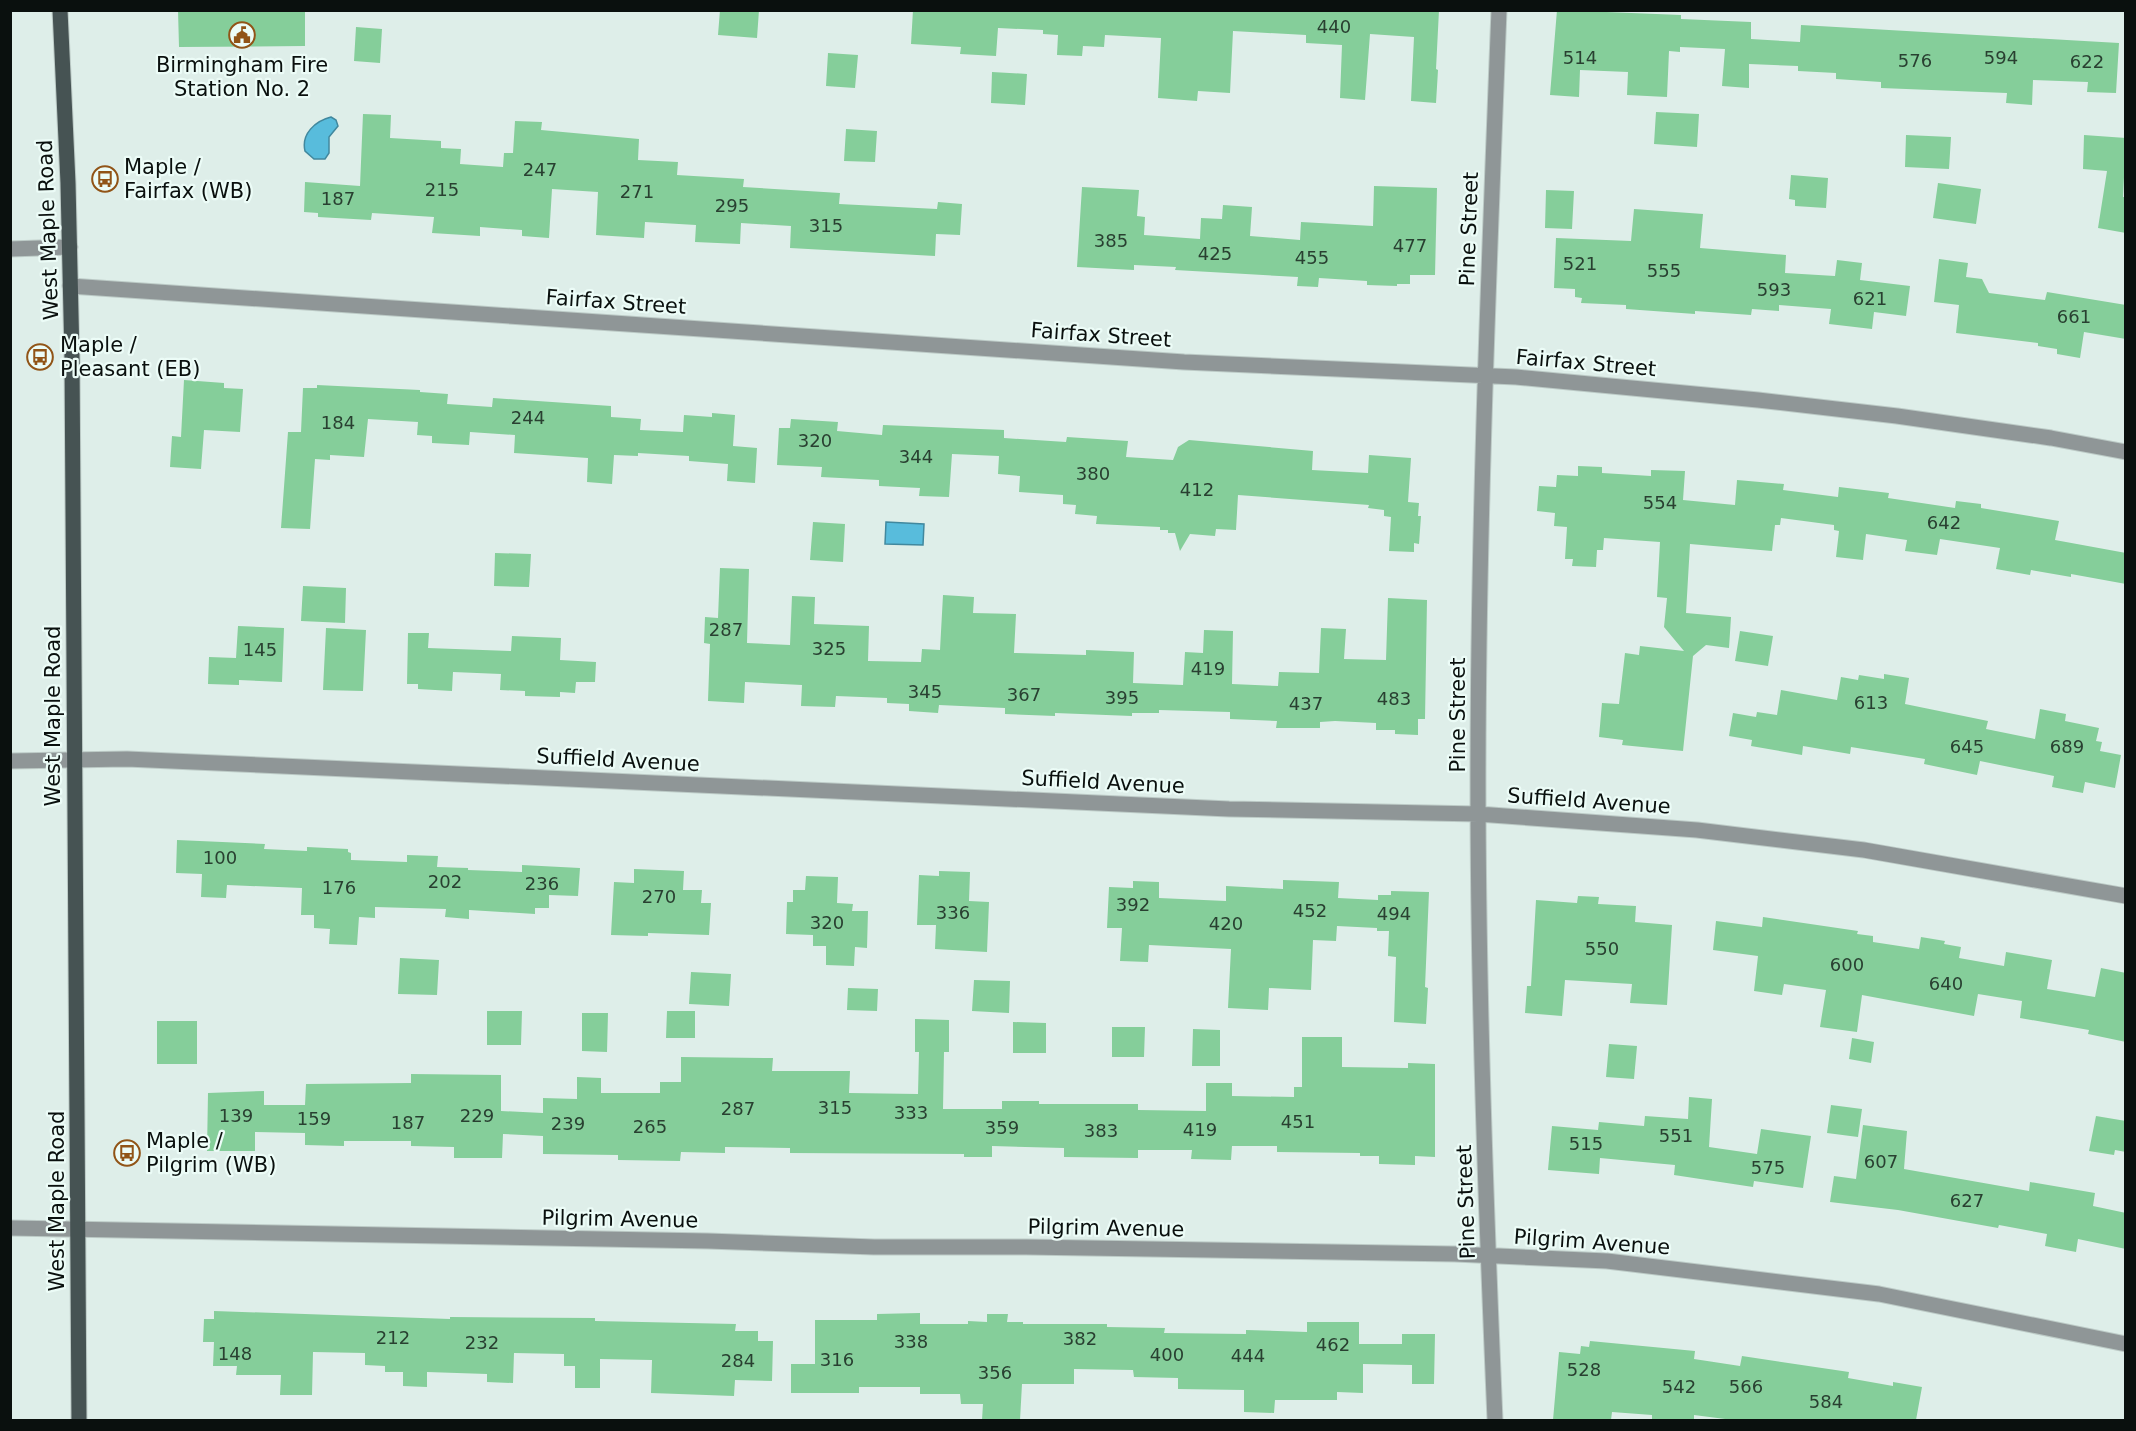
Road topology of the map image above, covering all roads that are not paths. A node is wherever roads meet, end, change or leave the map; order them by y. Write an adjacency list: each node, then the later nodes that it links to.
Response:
1 (60, 10): 3 (main road, West Maple Road)
2 (1499, 10): 6 (street, Pine Street)
3 (70, 247): 4 (street); 5 (main road, West Maple Road)
4 (10, 249)
5 (70, 286): 6 (street, Fairfax Street); 8 (main road, West Maple Road)
6 (1485, 375): 7 (street, Fairfax Street); 10 (street, Pine Street)
7 (2126, 452)
8 (74, 758): 9 (street, Suffield Avenue); 10 (street, Suffield Avenue); 12 (main road, West Maple Road)
9 (10, 761)
10 (1478, 814): 11 (street, Suffield Avenue); 14 (street, Pine Street)
11 (2126, 896)
12 (78, 1227): 13 (street, Pilgrim Avenue); 14 (street, Pilgrim Avenue); 16 (main road, West Maple Road)
13 (10, 1228)
14 (1488, 1256): 15 (street, Pilgrim Avenue); 17 (street, Pine Street)
15 (2126, 1344)
16 (79, 1420)
17 (1495, 1420)

